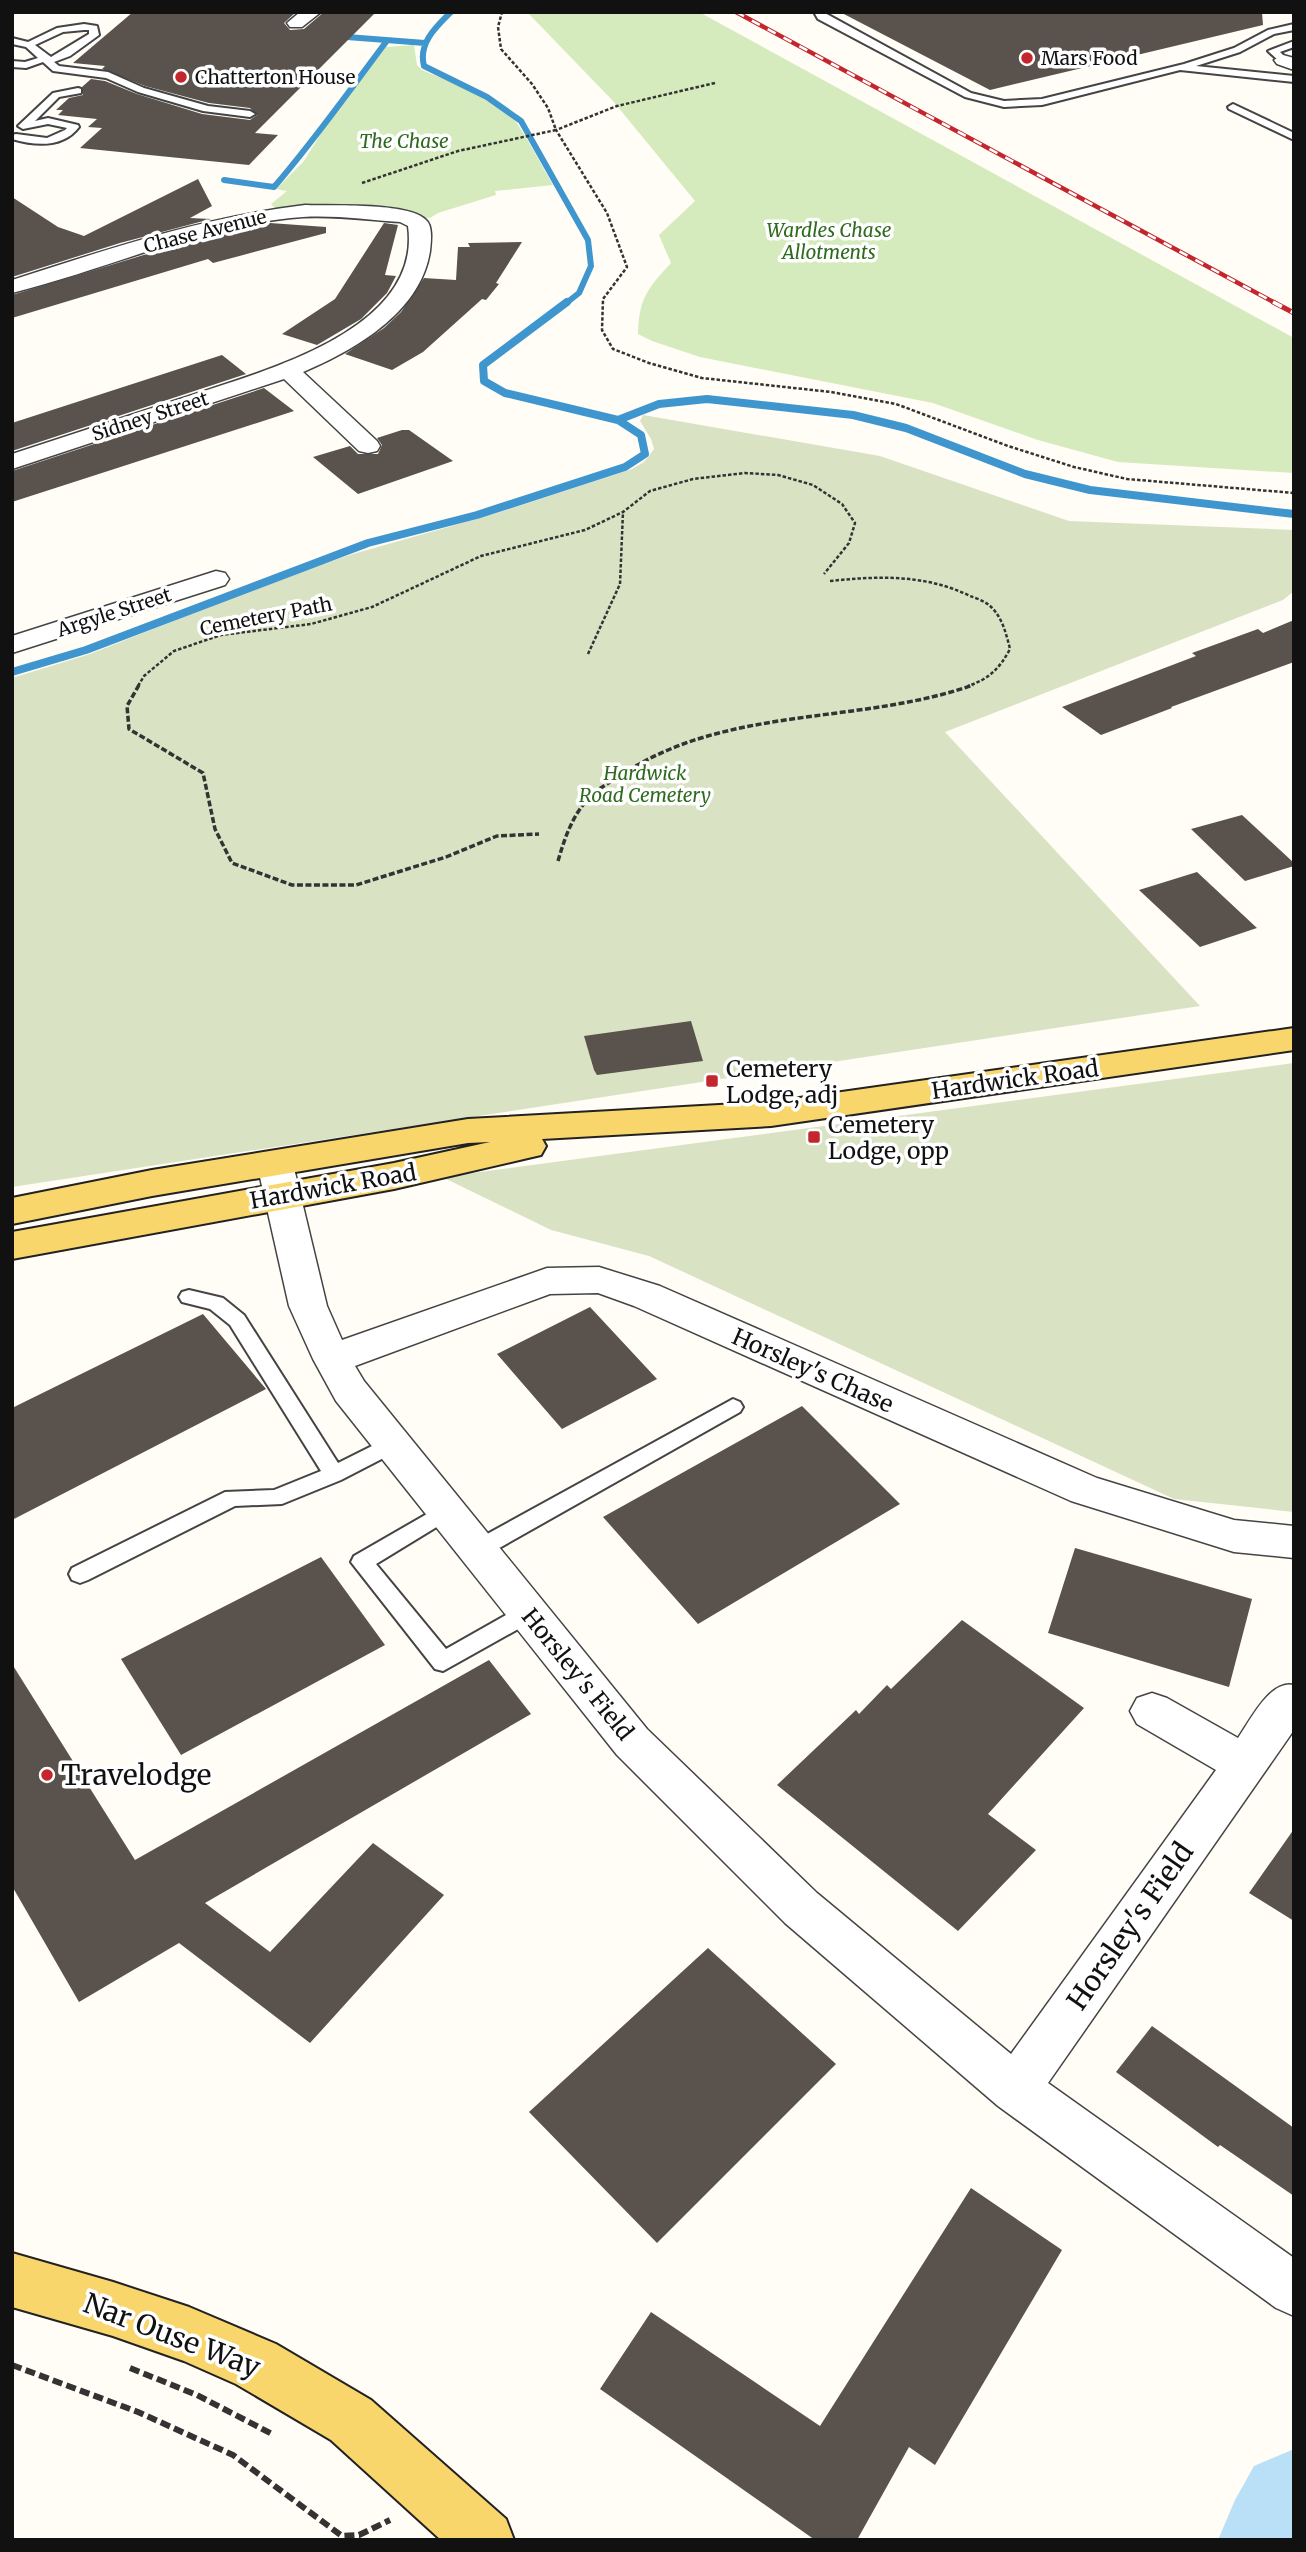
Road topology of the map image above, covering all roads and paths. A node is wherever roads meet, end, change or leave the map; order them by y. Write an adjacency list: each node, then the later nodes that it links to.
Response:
1 (312, 12): 4 (street)
2 (502, 12): 17 (path)
3 (818, 12): 10 (lane)
4 (296, 23)
5 (1294, 26): 10 (lane)
6 (12, 41): 7 (lane)
7 (29, 45): 8 (lane); 8 (lane)
8 (46, 60): 9 (lane); 15 (lane)
9 (12, 64)
10 (1180, 67): 11 (lane)
11 (1294, 79)
12 (715, 83): 17 (path)
13 (78, 91): 16 (lane)
14 (1233, 107): 19 (lane)
15 (250, 114)
16 (23, 126): 18 (lane); 18 (lane)
17 (556, 130): 20 (path); 26 (path)
18 (14, 137)
19 (1294, 137)
20 (354, 186)
21 (404, 216): 22 (street, Chase Avenue); 23 (street, Sidney Street)
22 (12, 287)
23 (288, 370): 24 (street); 25 (street, Sidney Street)
24 (368, 446)
25 (12, 462)
26 (1294, 492)
27 (623, 512): 28 (path, Cemetery Path); 32 (path); 33 (path, Cemetery Path)
28 (824, 574)
29 (216, 579): 31 (street, Argyle Street)
30 (830, 581): 34 (path)
31 (12, 645)
32 (587, 654)
33 (539, 834)
34 (558, 861)
35 (1294, 1039): 36 (main road, Hardwick Road)
36 (279, 1180): 37 (main road, Hardwick Road); 38 (main road, Hardwick Road); 40 (street, Horsley's Field)
37 (12, 1211)
38 (12, 1247)
39 (189, 1297): 43 (lane)
40 (332, 1359): 42 (street, Horsley's Field); 45 (street, Horsley's Chase)
41 (733, 1407): 46 (lane)
42 (392, 1444): 43 (lane); 44 (street, Horsley's Field)
43 (334, 1474): 47 (lane)
44 (446, 1511): 46 (street, Horsley's Field); 48 (lane)
45 (1294, 1542)
46 (477, 1550): 48 (street, Horsley's Field)
47 (80, 1574)
48 (528, 1613): 52 (street, Horsley's Field)
49 (1289, 1702): 51 (street, Horsley's Field)
50 (1152, 1711): 51 (street)
51 (1245, 1764): 52 (street, Horsley's Field)
52 (1015, 2089): 54 (street, Horsley's Field)
53 (12, 2280): 59 (main road, Nar Ouse Way)
54 (1294, 2290)
55 (12, 2365): 58 (path)
56 (122, 2365): 57 (path)
57 (282, 2439)
58 (384, 2510)
59 (485, 2540)

